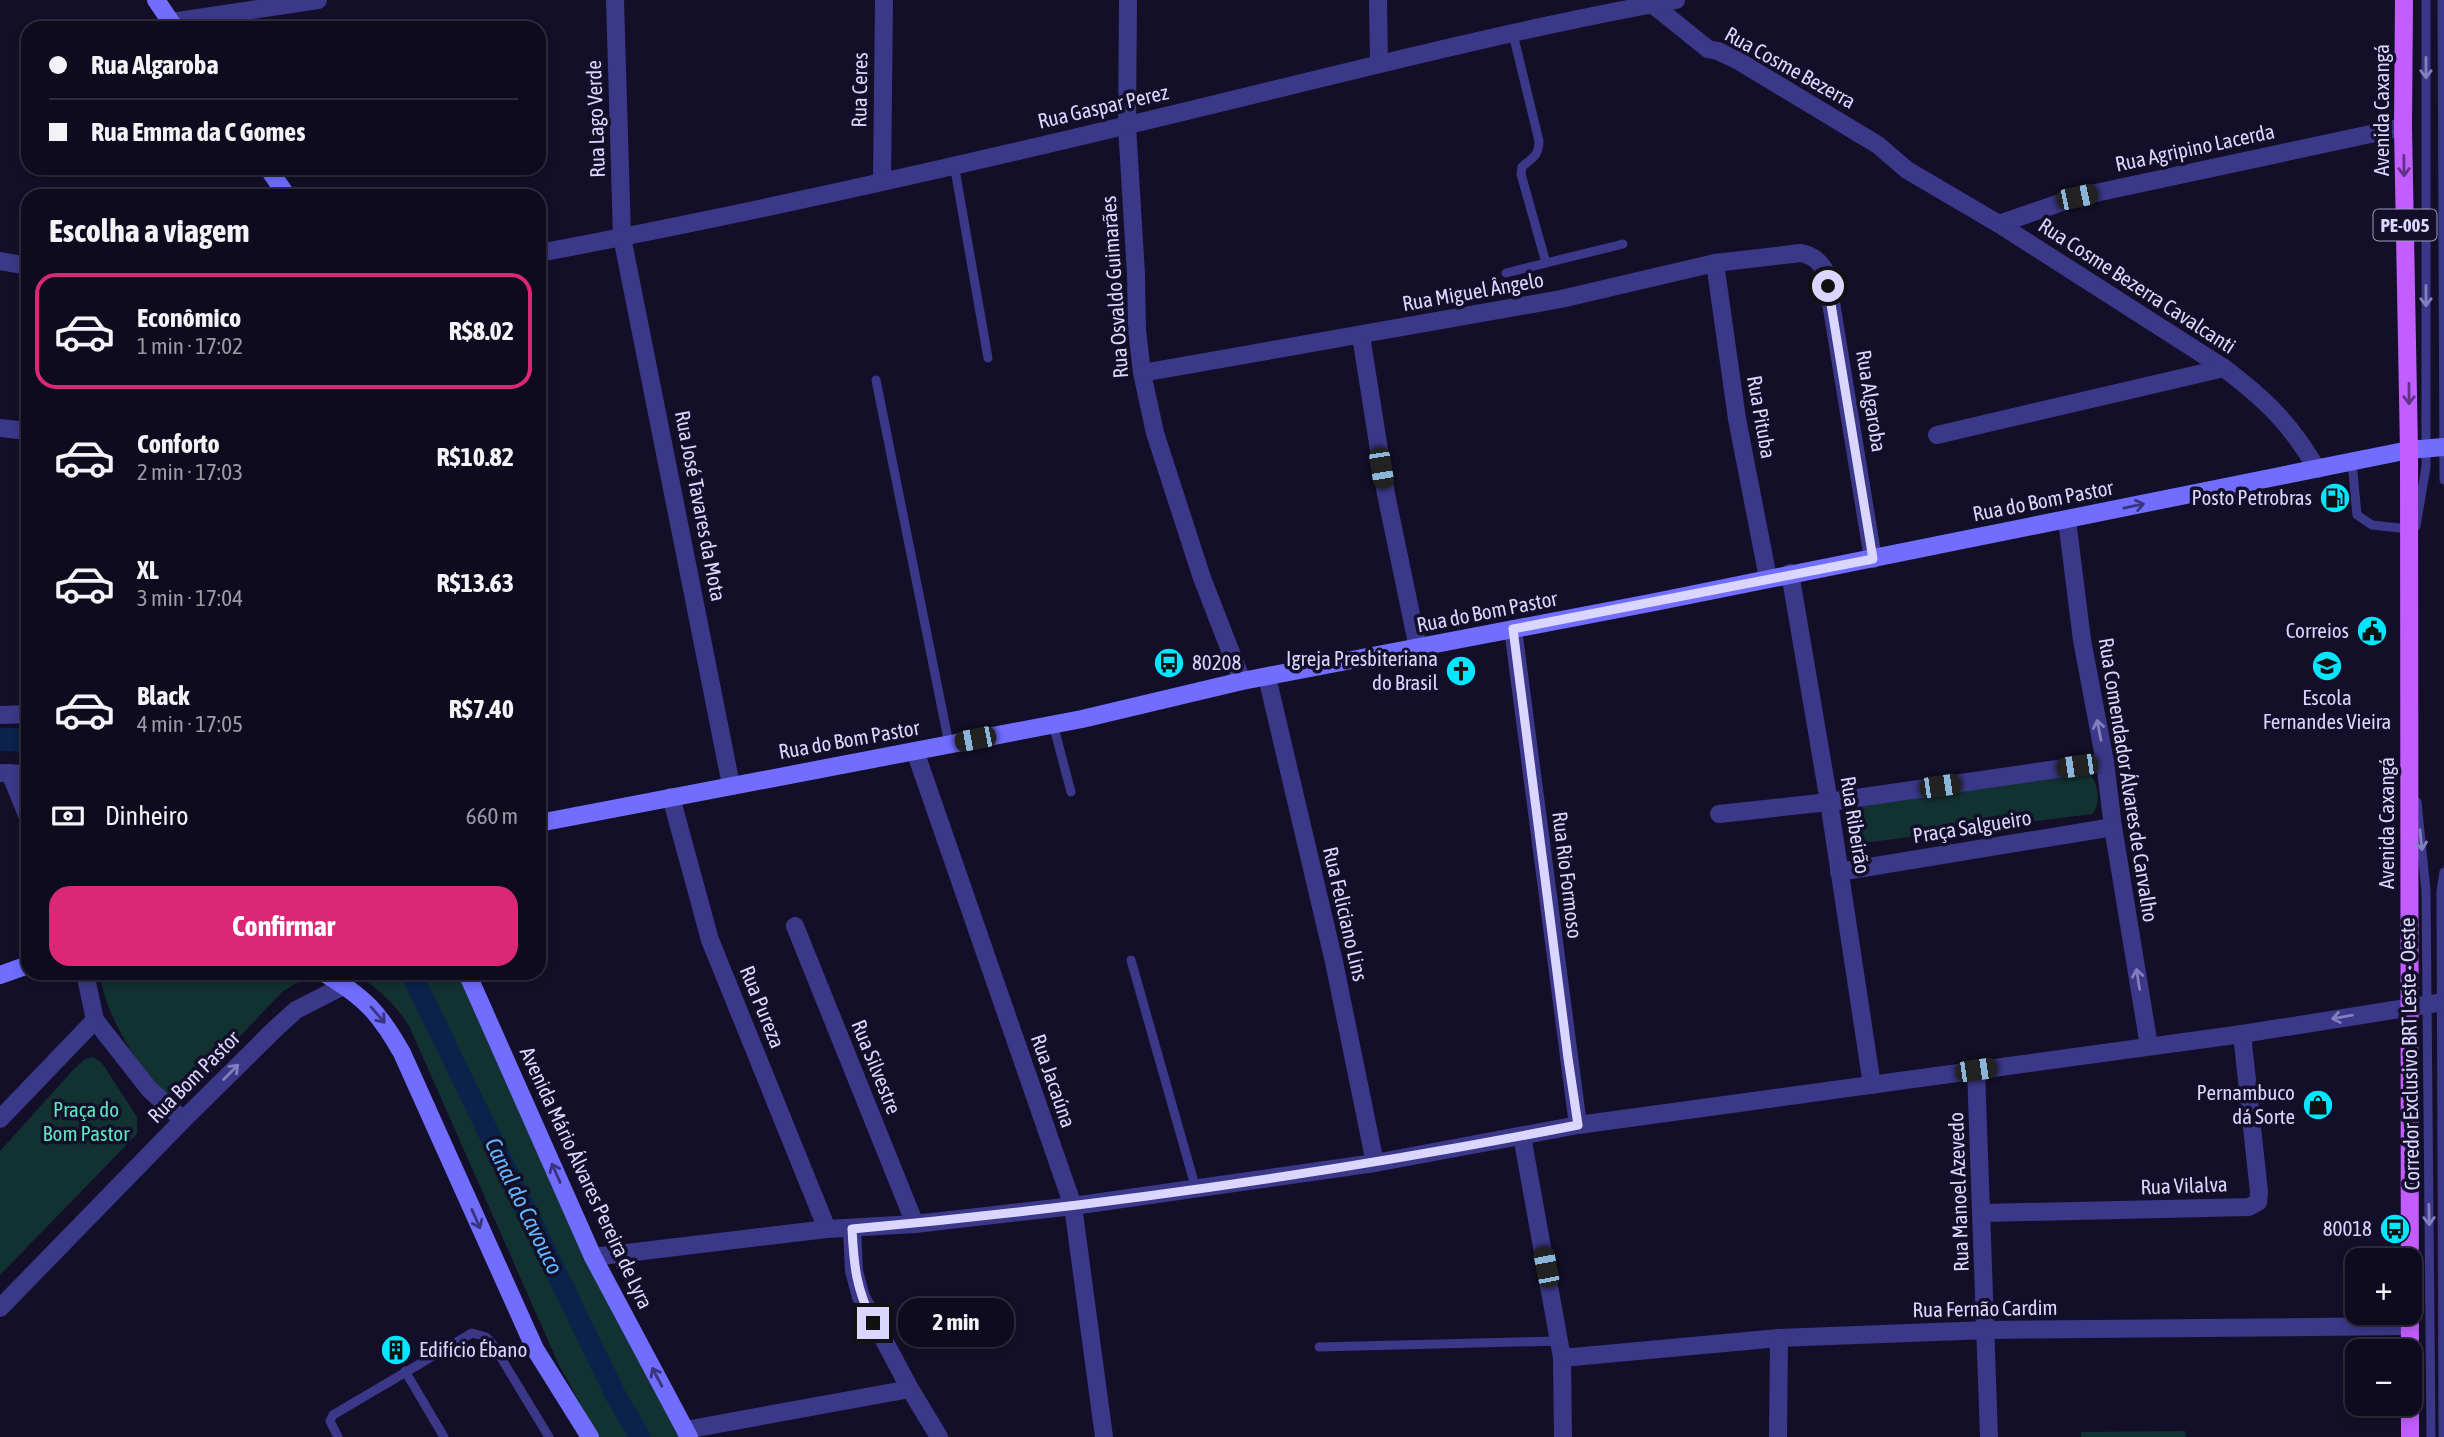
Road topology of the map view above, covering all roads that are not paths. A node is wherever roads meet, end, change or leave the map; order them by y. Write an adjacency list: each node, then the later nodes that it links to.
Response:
1 (156, 0): 12 (street)
2 (318, 0): 13 (street)
3 (615, 0): 22 (street, Rua Lago Verde)
4 (884, 0): 20 (street, Rua Ceres)
5 (1128, 0): 16 (street, Rua Osvaldo Guimarães)
6 (1378, 0): 15 (street)
7 (1676, 0): 11 (street, Rua Gaspar Perez)
8 (2404, 0): 17 (main road, Avenida Caxangá / PE-005)
9 (2426, 0): 116 (lane, Corredor Exclusivo BRT Leste - Oeste, one-way to 116)
10 (2442, 0): 43 (lane)
11 (1652, 4): 14 (street, Rua Gaspar Perez); 19 (street, Rua Cosme Bezerra)
12 (170, 21)
13 (196, 21)
14 (1513, 34): 15 (street, Rua Gaspar Perez); 27 (lane)
15 (1380, 63): 16 (street, Rua Gaspar Perez)
16 (1127, 125): 18 (street, Rua Gaspar Perez); 34 (street, Rua Osvaldo Guimarães)
17 (2403, 127): 21 (street, Rua Agripino Lacerda); 40 (main road, Avenida Caxangá / PE-005, one-way to 40)
18 (954, 164): 20 (street, Rua Gaspar Perez); 32 (lane)
19 (1907, 170): 21 (street, Rua Cosme Bezerra Cavalcanti)
20 (882, 180): 22 (street, Rua Gaspar Perez)
21 (1999, 223): 33 (street, Rua Cosme Bezerra Cavalcanti)
22 (622, 237): 24 (street, Rua Gaspar Perez); 60 (street, Rua José Tavares da Mota)
23 (1623, 244): 27 (lane)
24 (546, 252)
25 (1811, 256): 28 (street, Rua Miguel Ângelo); 46 (street, Rua Algaroba)
26 (0, 261): 29 (street)
27 (1546, 263): 30 (lane)
28 (1715, 263): 31 (street, Rua Miguel Ângelo); 48 (street, Rua Pituba)
29 (21, 265)
30 (1506, 273)
31 (1361, 336): 34 (street, Rua Miguel Ângelo); 50 (street)
32 (988, 358)
33 (2224, 368): 38 (street); 42 (street, Rua Cosme Bezerra Cavalcanti)
34 (1142, 373): 52 (street, Rua Osvaldo Guimarães)
35 (876, 380): 56 (lane)
36 (0, 428): 37 (street)
37 (21, 430)
38 (1937, 435)
39 (2444, 447): 40 (street, Rua do Bom Pastor)
40 (2409, 450): 41 (street, Rua do Bom Pastor); 45 (main road, Avenida Caxangá / PE-005)
41 (2352, 462): 42 (street, Rua do Bom Pastor); 45 (lane)
42 (2317, 469): 44 (street, Rua do Bom Pastor, one-way to 42)
43 (2444, 480)
44 (2067, 520): 46 (street, Rua do Bom Pastor); 58 (street, Rua Comendador Álvares de Carvalho, one-way to 44)
45 (2409, 529): 79 (main road, Avenida Caxangá / PE-005)
46 (1873, 559): 47 (street, Rua do Bom Pastor)
47 (1790, 573): 48 (street, Rua do Bom Pastor); 64 (street, Rua Ribeirão)
48 (1768, 578): 49 (street, Rua do Bom Pastor)
49 (1513, 629): 50 (street, Rua do Bom Pastor); 87 (street, Rua Rio Formoso)
50 (1418, 648): 51 (street, Rua do Bom Pastor)
51 (1267, 677): 52 (street, Rua do Bom Pastor); 89 (street, Rua Feliciano Lins)
52 (1242, 681): 55 (street, Rua do Bom Pastor)
53 (21, 714): 54 (street)
54 (0, 715)
55 (1053, 724): 56 (street, Rua do Bom Pastor); 61 (lane)
56 (949, 744): 57 (street, Rua do Bom Pastor)
57 (915, 751): 60 (street, Rua do Bom Pastor); 91 (street, Rua Jacaúna)
58 (2105, 762): 64 (street); 67 (street, Rua Comendador Álvares de Carvalho)
59 (13, 773): 62 (street)
60 (731, 785): 63 (street, Rua do Bom Pastor)
61 (1071, 792)
62 (21, 796)
63 (671, 797): 66 (street, Rua do Bom Pastor); 94 (street, Rua Pureza)
64 (1829, 802): 65 (street); 68 (street, Rua Ribeirão)
65 (1719, 814)
66 (546, 822)
67 (2113, 827): 68 (street, Praça Salgueiro); 82 (street, Rua Comendador Álvares de Carvalho, one-way to 67)
68 (1839, 872): 84 (street, Rua Ribeirão)
69 (2444, 872): 117 (lane, Corredor Exclusivo BRT Leste - Oeste)
70 (795, 926): 93 (street, Rua Silvestre)
71 (1131, 960): 90 (lane)
72 (21, 968): 73 (street)
73 (0, 975)
74 (86, 980): 80 (street)
75 (336, 980): 77 (street)
76 (470, 980): 96 (street, Avenida Mário Álvares Pereira de Lyra, one-way to 76)
77 (345, 985): 86 (street, Rua Bom Pastor, one-way to 77); 109 (street, one-way to 109)
78 (2444, 1002): 79 (street)
79 (2410, 1007): 81 (street, one-way to 81); 98 (main road, Avenida Caxangá / PE-005)
80 (95, 1020): 85 (street); 86 (street)
81 (2242, 1034): 82 (street); 92 (street, Rua Vilalva)
82 (2149, 1046): 83 (street)
83 (1976, 1070): 84 (street); 92 (street, Rua Manoel Azevedo)
84 (1872, 1085): 87 (street)
85 (0, 1119)
86 (183, 1120): 97 (street, Rua Bom Pastor)
87 (1578, 1125): 88 (street)
88 (1522, 1136): 89 (street); 102 (street)
89 (1375, 1163): 90 (street)
90 (1196, 1188): 91 (street)
91 (1073, 1206): 93 (street); 111 (street, Rua Jacaúna)
92 (1983, 1213): 99 (street, Rua Manoel Azevedo)
93 (915, 1224): 95 (street)
94 (827, 1229): 95 (street); 96 (street)
95 (852, 1229): 104 (street)
96 (593, 1257): 105 (street, Avenida Mário Álvares Pereira de Lyra, one-way to 96)
97 (0, 1308)
98 (2410, 1326): 99 (street, Rua Fernão Cardim); 115 (main road, Avenida Caxangá / PE-005)
99 (1987, 1330): 100 (street, Rua Fernão Cardim); 114 (street, Rua Manoel Azevedo)
100 (1779, 1338): 102 (street, Rua Fernão Cardim); 113 (street)
101 (1319, 1347): 102 (lane)
102 (1561, 1350): 112 (street)
103 (405, 1371): 106 (lane); 107 (lane); 108 (lane)
104 (910, 1390): 105 (street); 110 (street)
105 (687, 1434)
106 (338, 1437)
107 (444, 1437)
108 (548, 1437)
109 (590, 1437)
110 (939, 1437)
111 (1104, 1437)
112 (1563, 1437)
113 (1778, 1437)
114 (1989, 1437)
115 (2410, 1437)
116 (2431, 1437)
117 (2443, 1437)

